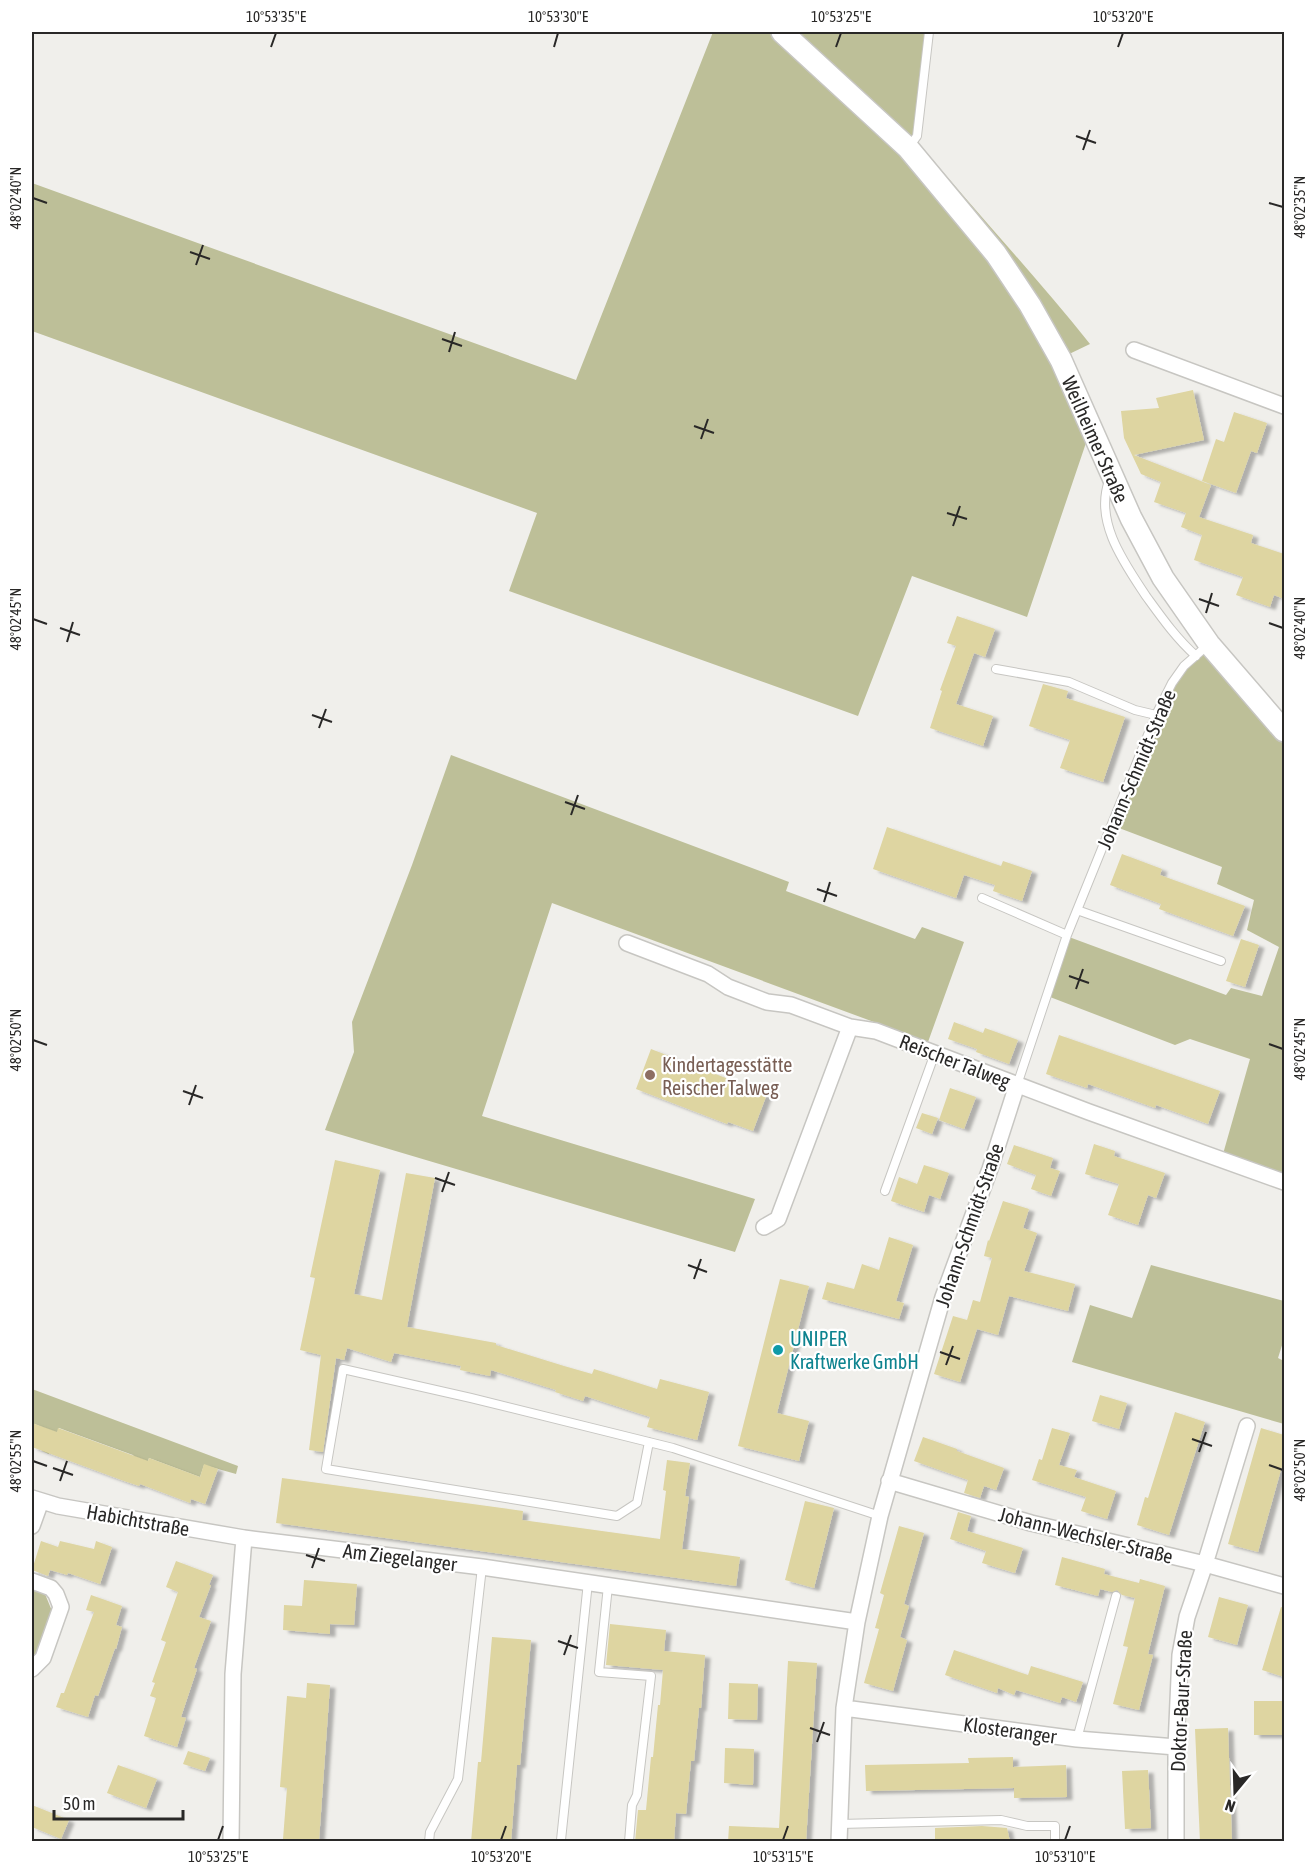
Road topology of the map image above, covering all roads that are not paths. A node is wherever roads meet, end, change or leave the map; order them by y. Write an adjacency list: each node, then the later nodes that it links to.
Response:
1 (782, 32): 3 (street, Weilheimer Straße)
2 (929, 32): 3 (lane)
3 (908, 148): 6 (street, Weilheimer Straße)
4 (1134, 350): 5 (street)
5 (1284, 406)
6 (1203, 650): 8 (lane, Johann-Schmidt-Straße); 9 (street, Weilheimer Straße)
7 (996, 669): 8 (lane)
8 (1156, 715): 11 (lane, Johann-Schmidt-Straße)
9 (1284, 731)
10 (982, 898): 12 (lane)
11 (1077, 909): 12 (lane, Johann-Schmidt-Straße); 14 (lane)
12 (1067, 935): 17 (lane, Johann-Schmidt-Straße)
13 (627, 943): 15 (street, Reischer Talweg)
14 (1221, 961)
15 (850, 1027): 16 (street, Reischer Talweg); 20 (street)
16 (935, 1053): 17 (street, Reischer Talweg); 19 (lane)
17 (1017, 1084): 18 (street, Reischer Talweg); 23 (street, Johann-Schmidt-Straße)
18 (1284, 1182)
19 (885, 1191)
20 (764, 1227)
21 (1247, 1426): 28 (street, Doktor-Baur-Straße)
22 (649, 1442): 22 (lane); 25 (lane)
23 (889, 1481): 25 (street, Johann-Schmidt-Straße); 28 (street, Johann-Wechsler-Straße)
24 (36, 1500): 26 (street); 27 (street, Habichtstraße)
25 (880, 1516): 35 (street, Johann-Schmidt-Straße)
26 (32, 1526)
27 (244, 1538): 29 (street, Am Ziegelanger); 42 (street)
28 (1205, 1564): 33 (street, Johann-Wechsler-Straße); 39 (street, Doktor-Baur-Straße)
29 (482, 1567): 31 (street, Am Ziegelanger); 43 (lane)
30 (32, 1581): 36 (street)
31 (588, 1582): 32 (street, Am Ziegelanger); 41 (lane)
32 (608, 1586): 35 (street, Am Ziegelanger); 44 (lane)
33 (1284, 1586)
34 (1116, 1596): 38 (lane)
35 (857, 1622): 37 (street, Johann-Schmidt-Straße)
36 (32, 1669)
37 (844, 1708): 38 (street, Klosteranger); 40 (street, Johann-Schmidt-Straße)
38 (1077, 1739): 39 (street, Klosteranger)
39 (1176, 1747): 47 (street, Doktor-Baur-Straße)
40 (840, 1824): 45 (street, Johann-Schmidt-Straße); 46 (lane)
41 (561, 1840)
42 (231, 1842)
43 (429, 1842)
44 (629, 1842)
45 (839, 1842)
46 (1055, 1842)
47 (1176, 1842)

